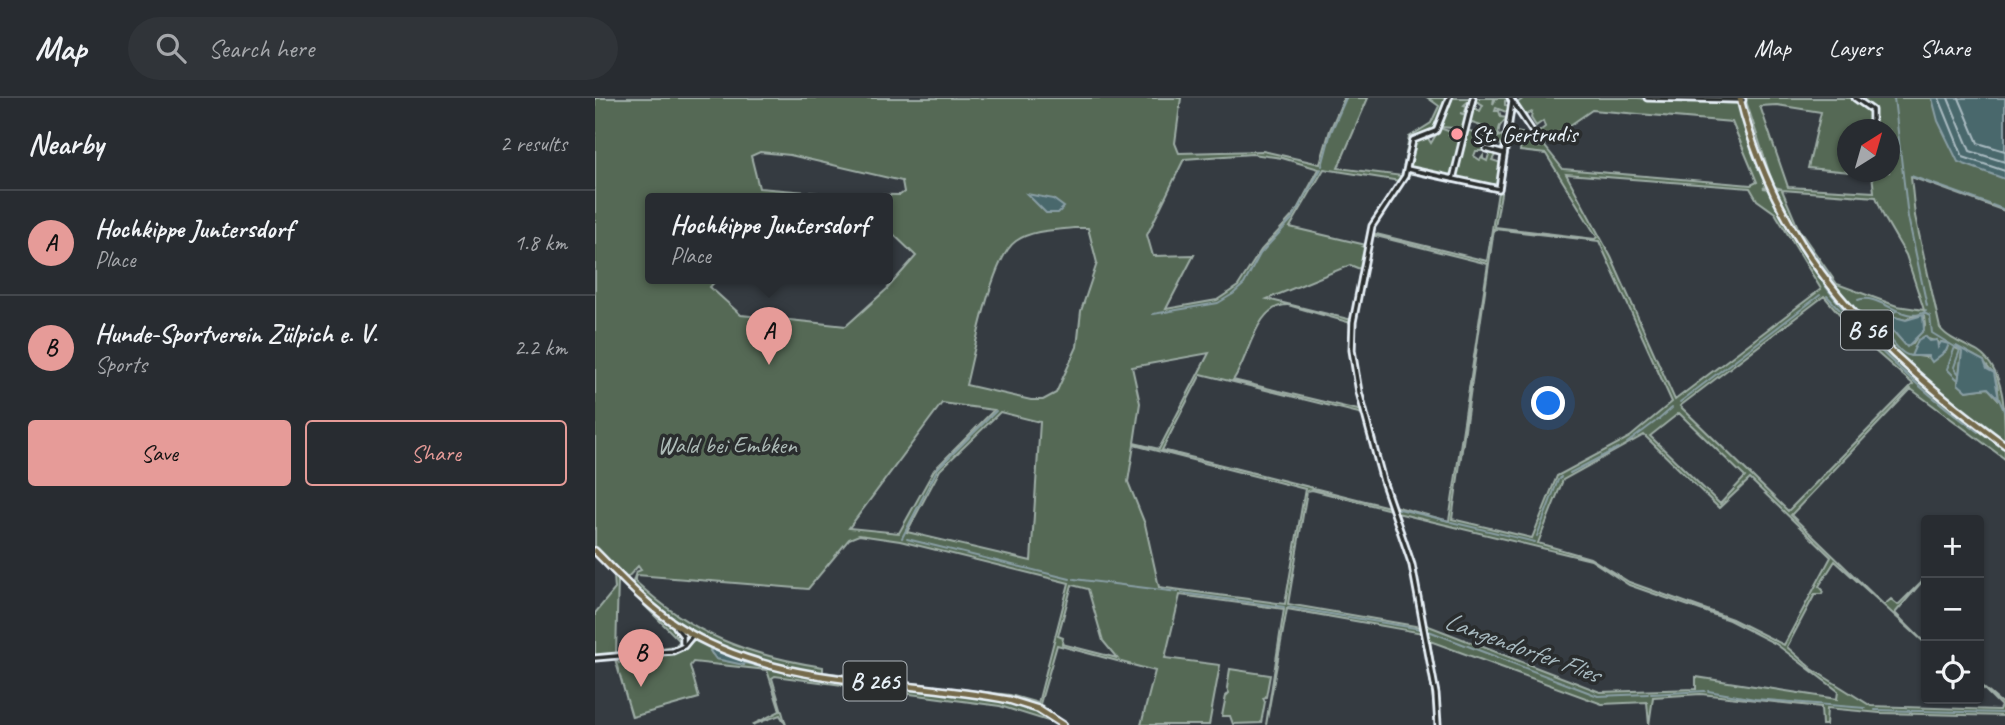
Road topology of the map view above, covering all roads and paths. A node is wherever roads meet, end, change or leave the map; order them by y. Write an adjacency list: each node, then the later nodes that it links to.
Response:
1 (1449, 98): 12 (street)
2 (1473, 98): 13 (street)
3 (1647, 98): 5 (street)
4 (1855, 98): 8 (street)
5 (1726, 99): 6 (street)
6 (1742, 99): 14 (main road, B 56)
7 (1511, 100): 9 (street); 11 (street)
8 (1871, 119)
9 (1540, 143)
10 (1486, 149): 11 (street)
11 (1504, 153): 13 (street)
12 (1407, 169): 13 (street); 22 (street)
13 (1454, 179)
14 (2005, 445)
15 (595, 551): 16 (main road, B 265)
16 (670, 621): 17 (main road, B 265); 18 (street)
17 (691, 634): 18 (street); 19 (street); 21 (main road, B 265)
18 (683, 643): 19 (street)
19 (680, 649): 20 (street)
20 (595, 658)
21 (1063, 725)
22 (1438, 725)

